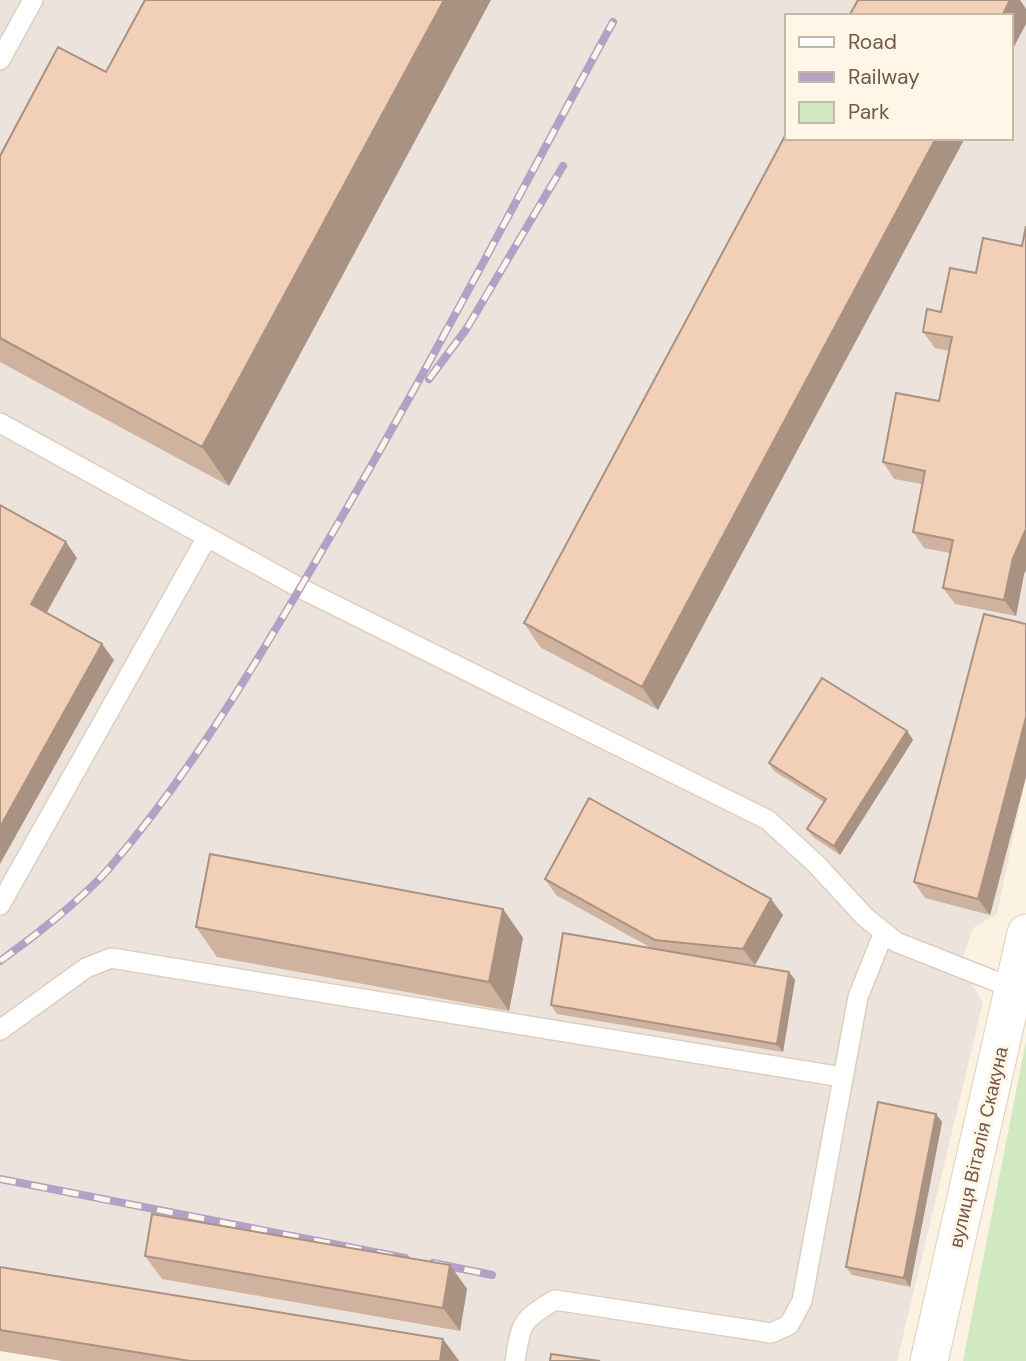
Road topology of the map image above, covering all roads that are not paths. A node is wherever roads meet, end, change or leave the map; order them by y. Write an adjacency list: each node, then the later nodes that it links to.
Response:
1 (33, 0): 2 (lane)
2 (0, 60)
3 (0, 423): 4 (lane)
4 (207, 537): 5 (lane); 6 (lane)
5 (0, 905)
6 (884, 932): 8 (lane); 10 (lane)
7 (1026, 933): 8 (street, вулиця Віталія Скакуна)
8 (1015, 989): 12 (street, вулиця Віталія Скакуна)
9 (0, 1030): 10 (lane)
10 (842, 1077): 11 (lane)
11 (515, 1361)
12 (929, 1361)

